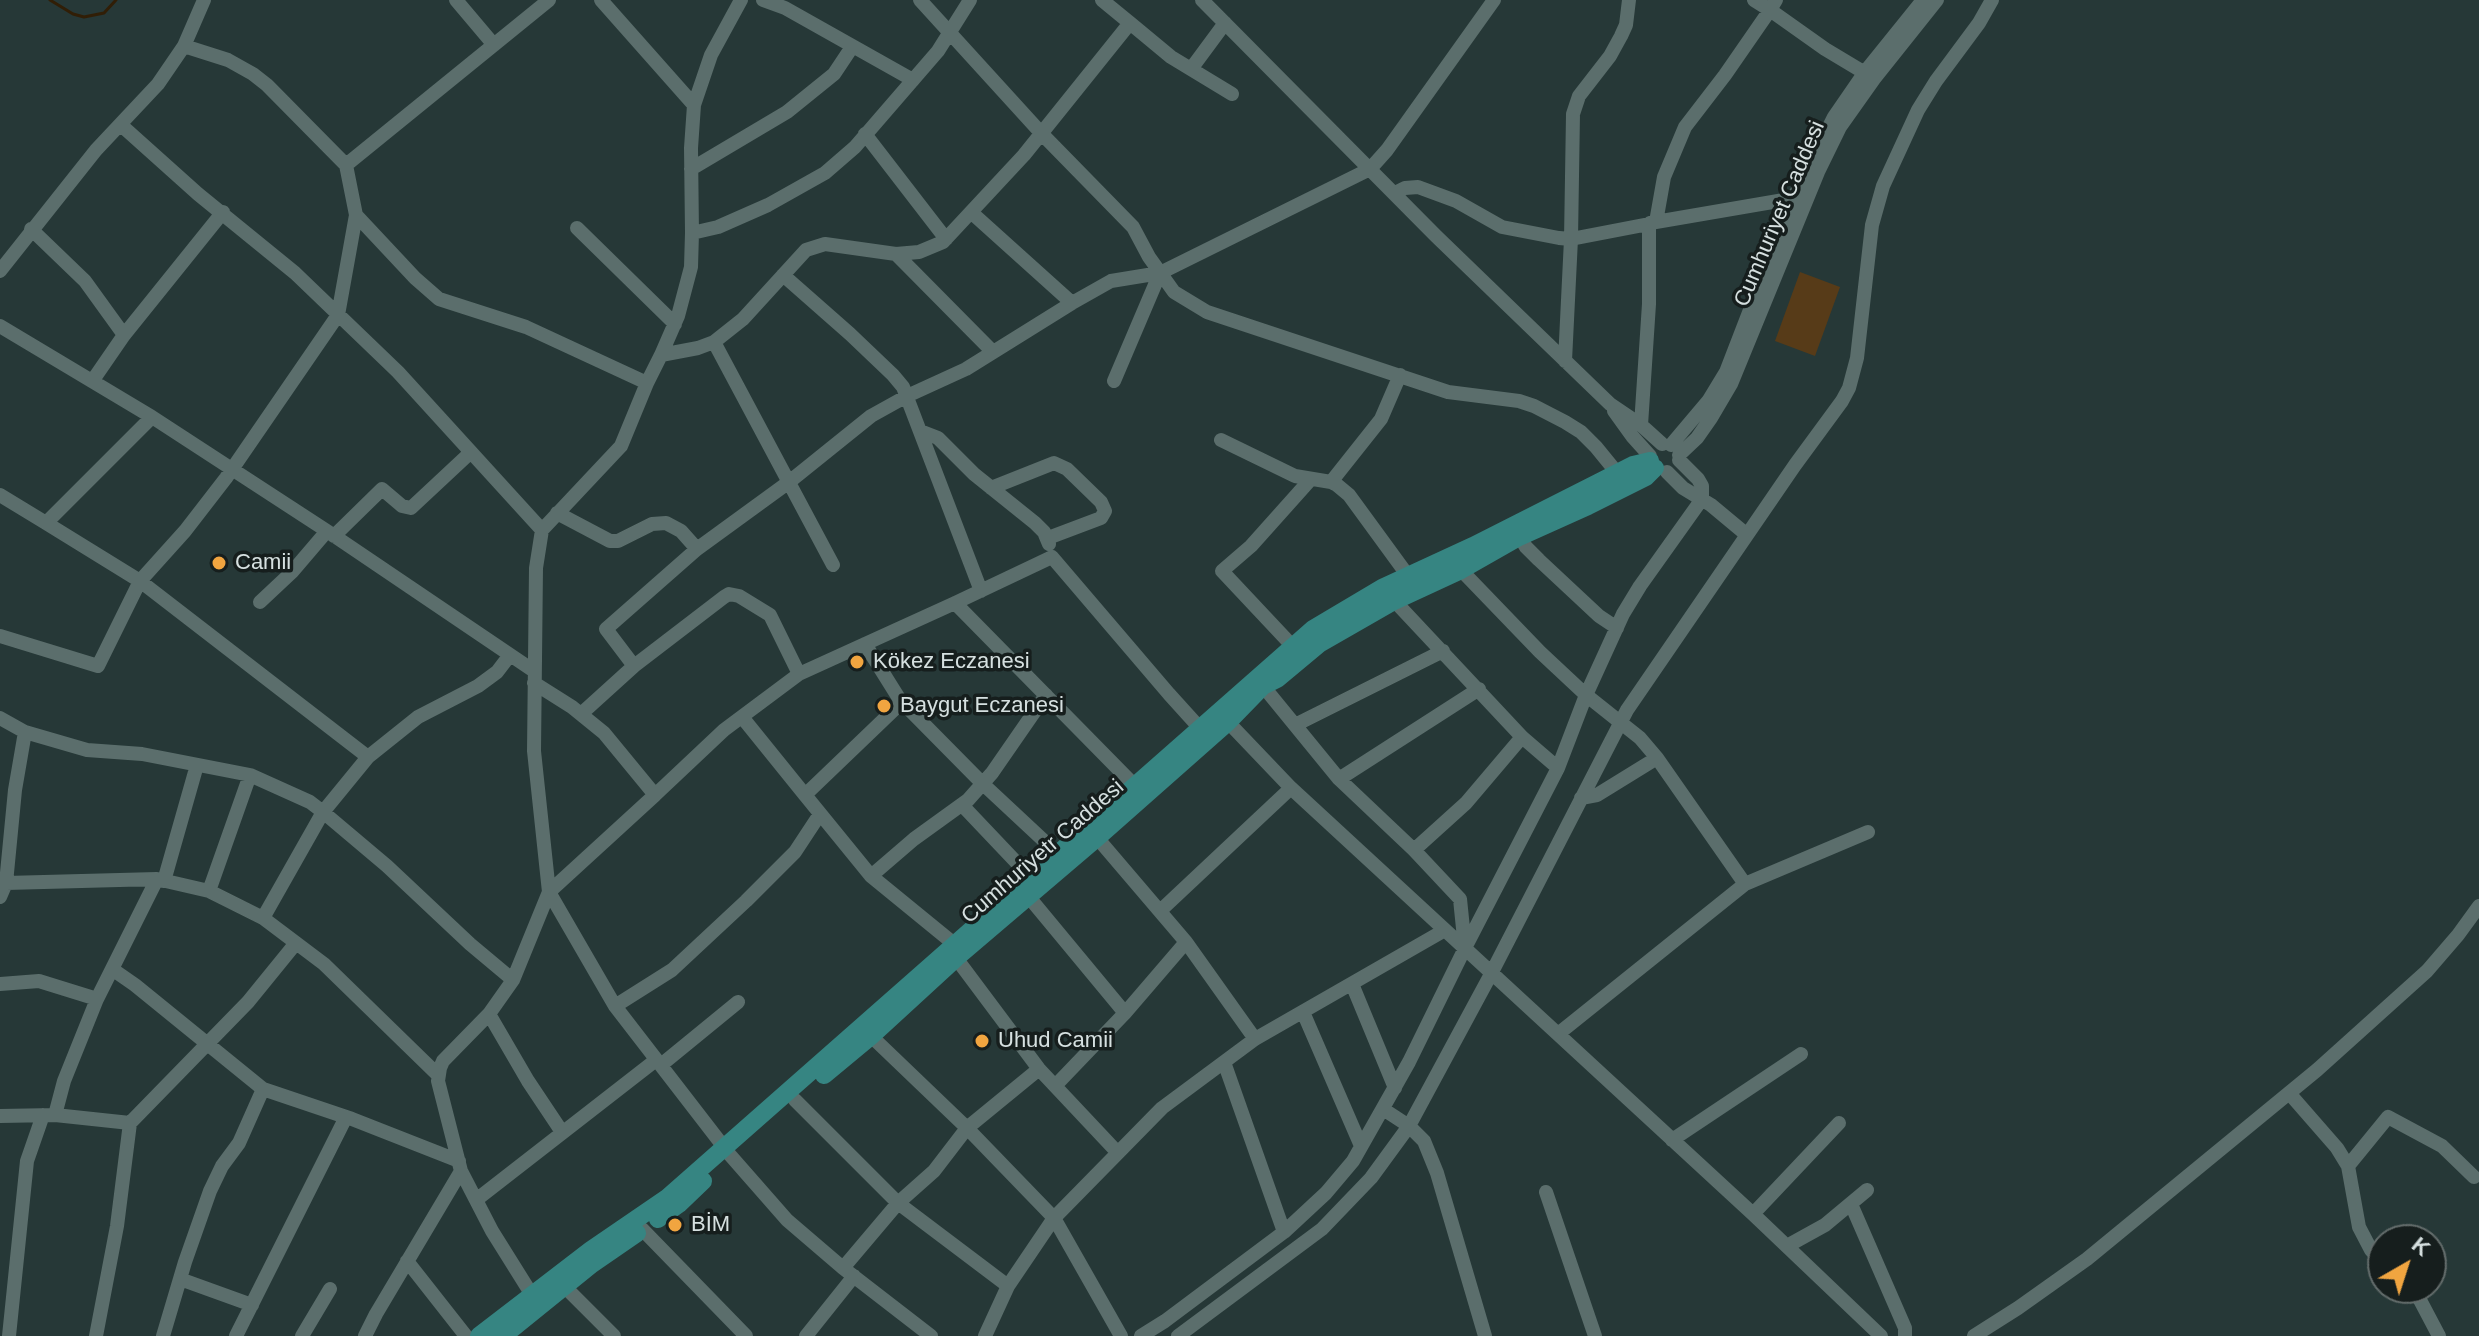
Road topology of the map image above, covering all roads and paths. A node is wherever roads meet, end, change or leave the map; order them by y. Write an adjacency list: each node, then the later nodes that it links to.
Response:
1 (204, 0): 21 (street)
2 (456, 0): 20 (street)
3 (549, 0): 20 (street)
4 (601, 0): 27 (street)
5 (741, 0): 27 (street)
6 (763, 0): 22 (street)
7 (920, 0): 19 (street)
8 (970, 0): 19 (street)
9 (1102, 0): 17 (street)
10 (1202, 0): 18 (street)
11 (1494, 0): 33 (street)
12 (1629, 0): 44 (street)
13 (1754, 0): 16 (street)
14 (1992, 0): 84 (street)
15 (1926, 3): 24 (street, Cumhuriyet Caddesi)
16 (1773, 5): 24 (street); 39 (street)
17 (1130, 23): 23 (street); 30 (street)
18 (1225, 23): 23 (street); 33 (street)
19 (950, 31): 25 (street); 30 (street)
20 (494, 45): 31 (street)
21 (184, 46): 28 (street); 31 (street)
22 (852, 47): 25 (street); 32 (street)
23 (1191, 69): 26 (street)
24 (1869, 75): 35 (street, Cumhuriyet Caddesi)
25 (913, 80): 29 (street)
26 (1232, 94)
27 (694, 105): 32 (street)
28 (121, 125): 36 (street); 41 (street)
29 (865, 134): 42 (street); 43 (street)
30 (1042, 134): 37 (street); 47 (street)
31 (346, 165): 38 (street)
32 (691, 169): 42 (street)
33 (1370, 169): 34 (street); 47 (street)
34 (1395, 193): 44 (street); 57 (street)
35 (1798, 202): 39 (street); 68 (street, Cumhuriyet Caddesi)
36 (223, 212): 50 (street); 53 (street)
37 (972, 213): 43 (street); 49 (street)
38 (356, 215): 50 (street); 61 (street)
39 (1653, 223): 44 (street); 65 (street)
40 (577, 228): 51 (street)
41 (31, 229): 46 (street); 53 (street)
42 (692, 233): 51 (street)
43 (946, 239): 45 (street)
44 (1571, 239): 57 (street)
45 (896, 254): 48 (street); 55 (street)
46 (0, 271)
47 (1160, 273): 49 (street); 58 (street); 60 (street)
48 (783, 275): 54 (street); 62 (street)
49 (1072, 303): 55 (street)
50 (338, 315): 69 (street); 71 (street)
51 (675, 324): 56 (street)
52 (0, 326): 59 (street)
53 (124, 335): 59 (street)
54 (714, 342): 56 (street); 74 (street)
55 (993, 352): 62 (street)
56 (661, 355): 61 (street)
57 (1565, 361): 63 (street)
58 (1400, 375): 72 (street); 75 (street)
59 (93, 380): 64 (street)
60 (1114, 381)
61 (647, 383): 79 (street)
62 (907, 396): 66 (street); 74 (street)
63 (1610, 404): 65 (street); 70 (street)
64 (152, 417): 71 (street); 80 (street)
65 (1641, 425): 68 (street)
66 (920, 431): 76 (street); 92 (street)
67 (1221, 440): 73 (street)
68 (1673, 451): 70 (street); 70 (street); 78 (street)
69 (471, 452): 81 (street); 83 (street)
70 (1656, 464): 72 (main road); 78 (street); 82 (main road)
71 (231, 470): 83 (street); 90 (street)
72 (1618, 474): 82 (main road)
73 (1310, 480): 75 (street); 100 (street)
74 (789, 482): 86 (street); 88 (street)
75 (1331, 482): 91 (street)
76 (991, 488): 85 (street); 85 (street)
77 (0, 495): 80 (street)
78 (1702, 499): 84 (street); 96 (street)
79 (557, 513): 81 (street); 86 (street)
80 (46, 523): 90 (street)
81 (542, 530): 104 (street)
82 (1516, 531): 89 (main road); 91 (main road); 96 (street)
83 (330, 533): 94 (street); 101 (street)
84 (1747, 535): 114 (street)
85 (1048, 538): 87 (street)
86 (697, 549): 102 (street)
87 (1052, 557): 92 (street); 117 (street)
88 (833, 565)
89 (1461, 570): 91 (main road); 108 (street)
90 (140, 581): 97 (street); 119 (street)
91 (1413, 583): 93 (main road)
92 (981, 591): 95 (street)
93 (1388, 594): 99 (street); 100 (main road)
94 (260, 602)
95 (955, 603): 98 (street); 107 (street)
96 (1617, 628): 108 (street)
97 (0, 636)
98 (865, 644): 103 (street); 109 (street)
99 (1443, 651): 106 (street); 115 (street)
100 (1298, 652): 105 (main road, Cumhuriyetr Caddesi); 117 (main road)
101 (510, 655): 104 (street); 119 (street)
102 (634, 666): 103 (street); 110 (street)
103 (799, 674): 111 (street)
104 (534, 677): 110 (street); 144 (street)
105 (1263, 686): 113 (main road, Cumhuriyetr Caddesi); 115 (street)
106 (1479, 689): 118 (street); 124 (street)
107 (1046, 695): 125 (street); 126 (street)
108 (1586, 695): 114 (street); 122 (street)
109 (902, 702): 125 (street); 129 (street)
110 (581, 714): 128 (street)
111 (742, 717): 128 (street); 129 (street)
112 (0, 718): 116 (street)
113 (1228, 722): 117 (main road, Cumhuriyetr Caddesi); 127 (street)
114 (1621, 722): 120 (street); 130 (street)
115 (1295, 725): 124 (street)
116 (25, 732): 121 (street); 140 (street)
117 (1204, 733): 126 (main road); 134 (main road, Cumhuriyetr Caddesi)
118 (1522, 737): 122 (street); 136 (street)
119 (368, 757): 132 (street)
120 (1657, 758): 130 (street); 141 (street)
121 (197, 765): 123 (street); 139 (street)
122 (1558, 768): 152 (street)
123 (250, 775): 132 (street); 143 (street)
124 (1339, 779): 136 (street)
125 (983, 784): 131 (street); 137 (street)
126 (1135, 786): 134 (main road)
127 (1291, 788): 147 (street); 149 (street)
128 (655, 795): 144 (street)
129 (805, 795): 133 (street)
130 (1581, 798): 155 (street)
131 (962, 805): 138 (street); 142 (street)
132 (323, 812): 148 (street); 156 (street)
133 (820, 814): 138 (street); 161 (street)
134 (1092, 832): 137 (main road); 142 (main road, Cumhuriyetr Caddesi); 147 (street)
135 (1868, 832): 141 (street)
136 (1414, 850): 152 (street)
137 (1057, 853): 142 (main road)
138 (871, 876): 153 (street)
139 (160, 880): 140 (street); 143 (street); 154 (street)
140 (3, 882): 145 (street)
141 (1745, 884): 165 (street)
142 (1033, 886): 153 (main road); 163 (street)
143 (209, 891): 148 (street)
144 (549, 892): 156 (street); 161 (street)
145 (0, 897)
146 (2479, 906): 177 (street)
147 (1160, 911): 150 (street)
148 (263, 918): 151 (street)
149 (1445, 930): 152 (street); 158 (street)
150 (1186, 942): 163 (street); 167 (street)
151 (296, 943): 168 (street); 173 (street)
152 (1465, 948): 155 (street); 175 (street)
153 (955, 951): 166 (main road); 172 (street); 190 (main road)
154 (112, 969): 159 (street); 168 (street)
155 (1491, 974): 165 (street); 185 (street)
156 (513, 980): 164 (street)
157 (0, 984): 159 (street)
158 (1352, 984): 162 (street); 175 (street)
159 (97, 999): 180 (street)
160 (738, 1002): 170 (street)
161 (615, 1006): 170 (street)
162 (1303, 1012): 167 (street); 189 (street)
163 (1125, 1013): 174 (street)
164 (489, 1014): 173 (street); 187 (street)
165 (1558, 1034): 188 (street)
166 (871, 1036): 178 (main road); 186 (street)
167 (1255, 1039): 171 (street)
168 (207, 1044): 176 (street); 183 (street)
169 (1801, 1054): 188 (street)
170 (658, 1062): 187 (street); 190 (street)
171 (1224, 1062): 191 (street); 203 (street)
172 (1039, 1069): 174 (street); 186 (street)
173 (438, 1075): 192 (street)
174 (1055, 1086): 191 (street)
175 (1395, 1088): 179 (street)
176 (263, 1089): 182 (street); 208 (street)
177 (2289, 1093): 193 (street); 236 (street)
178 (795, 1100): 190 (main road); 198 (street)
179 (1383, 1109): 185 (street); 189 (street)
180 (49, 1115): 181 (street); 183 (street); 215 (street)
181 (0, 1116)
182 (346, 1117): 192 (street); 214 (street)
183 (130, 1123): 216 (street)
184 (1839, 1123): 200 (street)
185 (1409, 1126): 231 (street); 232 (street)
186 (967, 1128): 198 (street); 201 (street)
187 (562, 1132): 197 (street)
188 (1672, 1140): 200 (street)
189 (1361, 1146): 203 (street)
190 (727, 1151): 202 (main road); 207 (street); 209 (main road)
191 (1118, 1153): 201 (street)
192 (460, 1166): 197 (street); 206 (street)
193 (2348, 1166): 194 (street); 204 (street)
194 (2474, 1177)
195 (1867, 1190): 199 (street)
196 (1546, 1192): 233 (street)
197 (476, 1200): 212 (street)
198 (898, 1203): 207 (street); 210 (street)
199 (1851, 1204): 205 (street); 235 (street)
200 (1753, 1214): 205 (street)
201 (1054, 1218): 210 (street); 229 (street)
202 (642, 1229): 209 (main road); 225 (street)
203 (1284, 1232): 230 (street)
204 (2367, 1242)
205 (1787, 1246): 234 (street)
206 (407, 1261): 220 (street); 221 (street)
207 (849, 1272): 226 (street); 227 (street)
208 (180, 1279): 214 (street); 217 (street)
209 (560, 1282): 212 (main road); 224 (street)
210 (1008, 1286): 228 (street)
211 (330, 1289): 219 (street)
212 (536, 1300): 222 (main road); 223 (main road)
213 (2422, 1304): 237 (street)
214 (252, 1305): 218 (street)
215 (9, 1336)
216 (96, 1336)
217 (163, 1336)
218 (236, 1336)
219 (302, 1336)
220 (365, 1336)
221 (466, 1336)
222 (479, 1336)
223 (503, 1336)
224 (614, 1336)
225 (746, 1336)
226 (806, 1336)
227 (931, 1336)
228 (985, 1336)
229 (1121, 1336)
230 (1141, 1336)
231 (1178, 1336)
232 (1485, 1336)
233 (1595, 1336)
234 (1881, 1336)
235 (1905, 1336)
236 (1974, 1336)
237 (2439, 1336)

